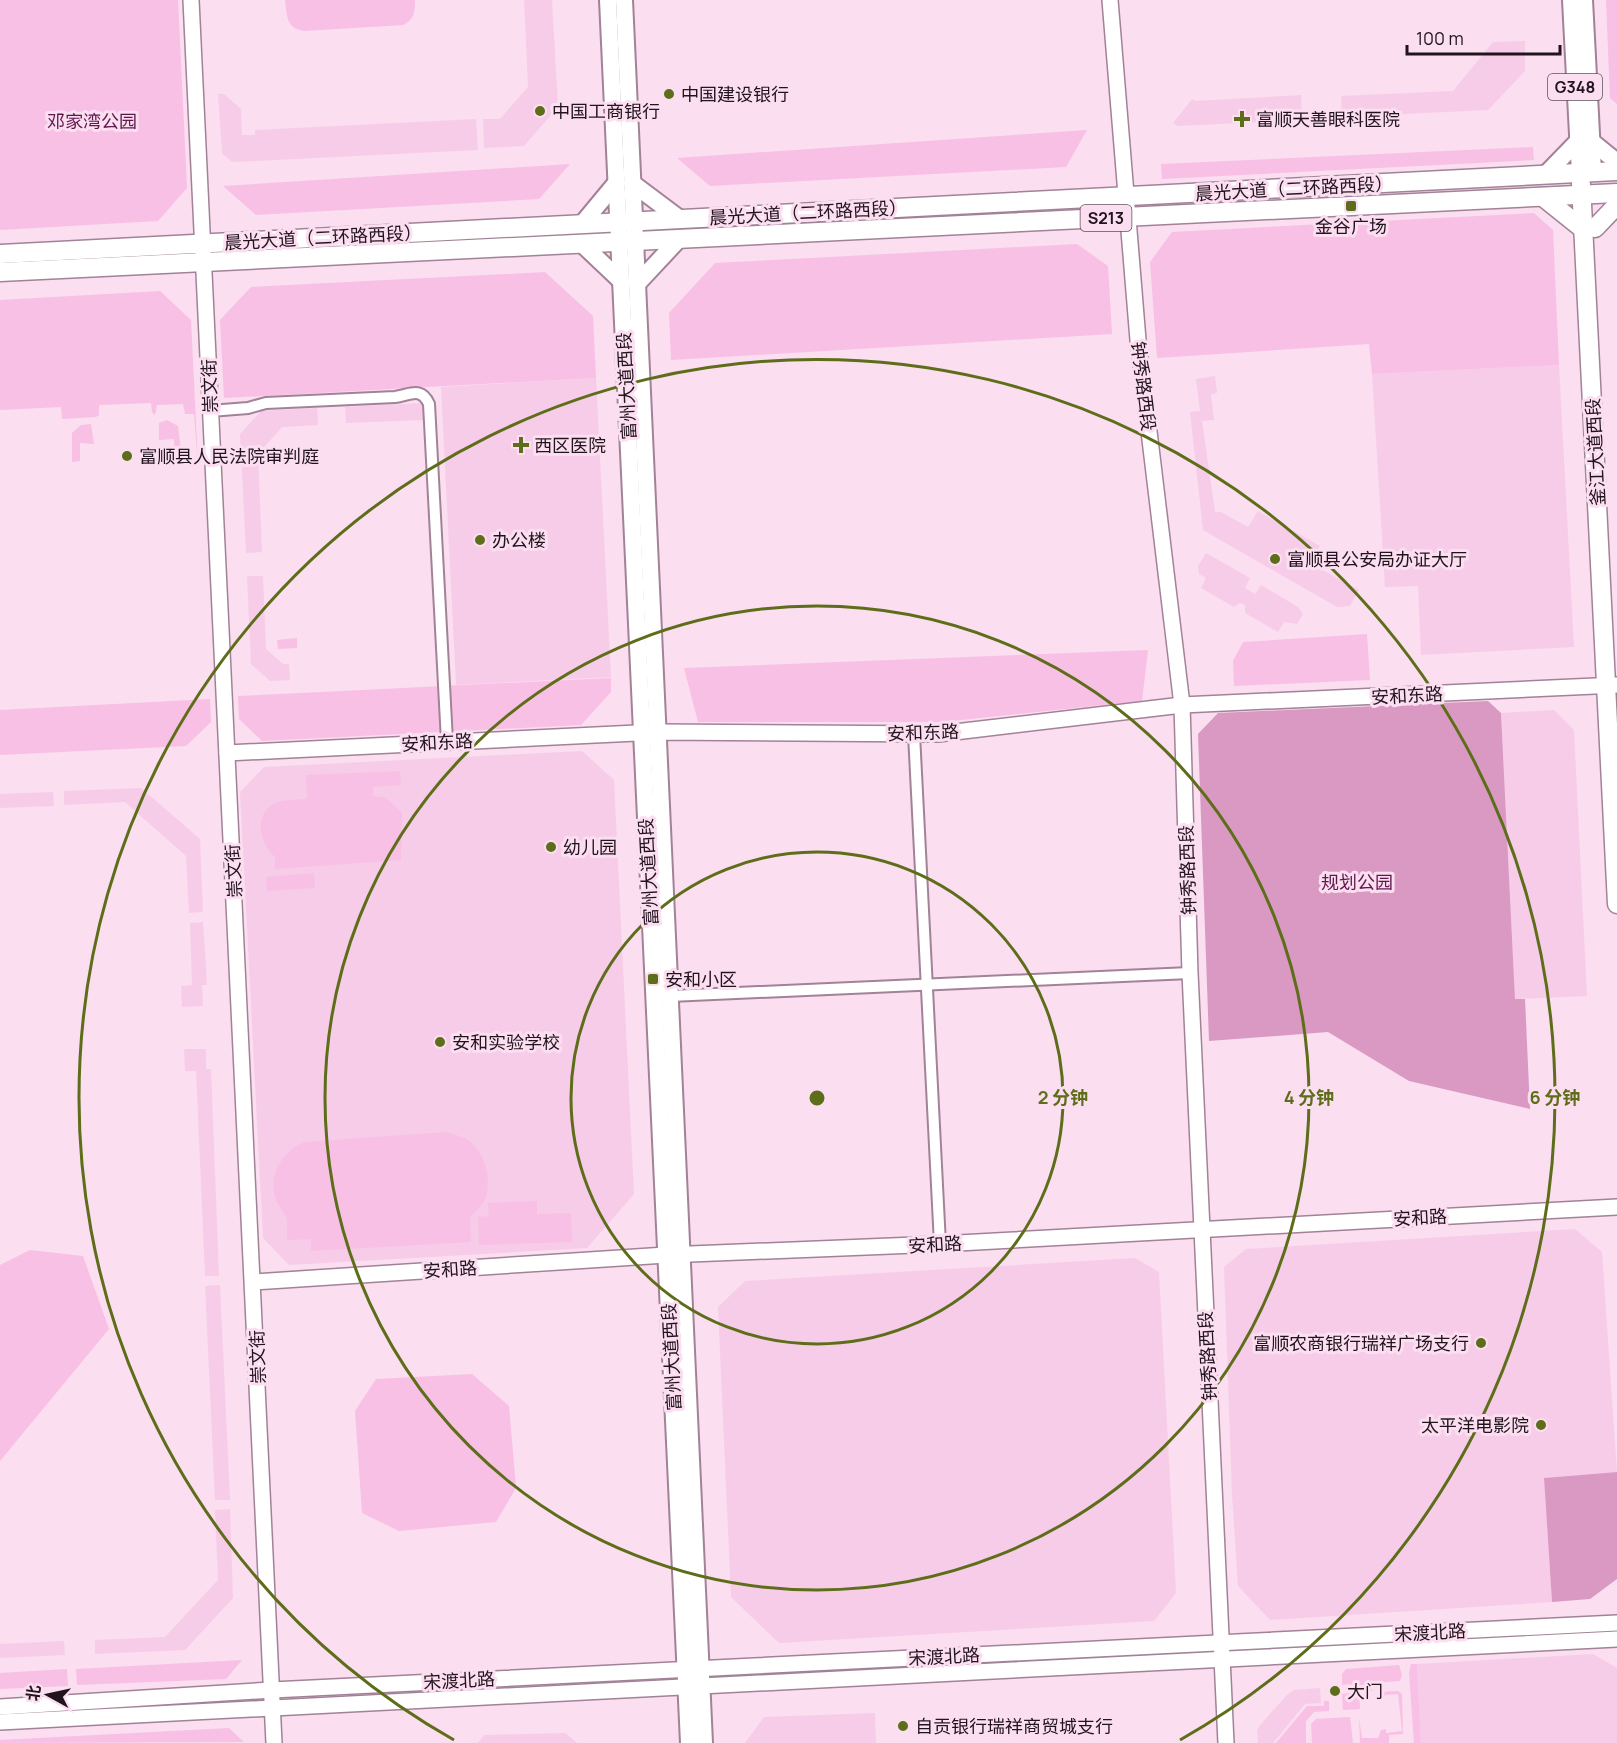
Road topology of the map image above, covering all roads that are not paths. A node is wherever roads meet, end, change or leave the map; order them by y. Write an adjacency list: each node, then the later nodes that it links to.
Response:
1 (191, 0): 25 (street, 崇文街)
2 (608, 0): 12 (main road, 富州大道西段)
3 (624, 0): 12 (main road, 富州大道西段)
4 (1110, 0): 15 (street, 钟秀路西段)
5 (1571, 0): 7 (main road, 釜江大道西段 / G348)
6 (1584, 0): 7 (main road, 釜江大道西段 / G348)
7 (1585, 141): 8 (main road); 10 (main road, 釜江大道西段 / G348); 11 (main road)
8 (1617, 162)
9 (1617, 171): 10 (highway, 晨光大道（二环路西段） / S213)
10 (1586, 173): 11 (highway, 晨光大道（二环路西段） / S213); 14 (highway, 釜江大道西段 / G348)
11 (1545, 175): 15 (highway, 晨光大道（二环路西段） / S213)
12 (624, 183): 19 (main road); 20 (main road, 富州大道西段); 21 (main road)
13 (1617, 193): 14 (highway, 晨光大道（二环路西段） / S213)
14 (1587, 195): 16 (highway, 晨光大道（二环路西段） / S213); 22 (highway, 釜江大道西段 / G348)
15 (1125, 196): 18 (street, 钟秀路西段); 19 (highway, 晨光大道（二环路西段） / S213)
16 (1543, 197): 18 (highway, 晨光大道（二环路西段） / S213); 22 (highway)
17 (1617, 205): 22 (highway)
18 (1127, 217): 23 (highway, 晨光大道（二环路西段） / S213); 34 (street, 钟秀路西段)
19 (680, 219): 20 (highway, 晨光大道（二环路西段） / S213)
20 (626, 222): 21 (highway, 晨光大道（二环路西段）); 24 (main road, 富州大道西段)
21 (582, 224): 25 (highway, 晨光大道（二环路西段）)
22 (1589, 228): 32 (highway, 釜江大道西段 / G348); 33 (highway, 釜江大道西段 / G348)
23 (679, 239): 24 (highway, 晨光大道（二环路西段） / S213); 30 (main road)
24 (627, 242): 26 (highway, 晨光大道（二环路西段）); 30 (main road, 富州大道西段)
25 (203, 243): 27 (highway, 晨光大道（二环路西段）); 28 (street, 崇文街)
26 (582, 244): 28 (highway, 晨光大道（二环路西段）); 30 (main road)
27 (0, 254)
28 (204, 262): 29 (highway, 晨光大道（二环路西段）); 31 (street, 崇文街)
29 (0, 272)
30 (629, 283): 35 (main road, 富州大道西段)
31 (210, 411): 37 (street); 38 (street, 崇文街)
32 (1617, 660)
33 (1612, 686): 34 (street, 安和东路); 39 (highway, 釜江大道西段 / G348)
34 (1182, 705): 36 (street, 安和东路); 40 (street, 钟秀路西段)
35 (650, 732): 36 (street, 安和东路); 37 (street, 安和东路); 42 (main road, 富州大道西段); 46 (main road, 富州大道西段)
36 (914, 734): 41 (street)
37 (447, 741): 38 (street, 安和东路)
38 (227, 753): 47 (street, 崇文街)
39 (1617, 904)
40 (1190, 973): 41 (street); 44 (street, 钟秀路西段)
41 (927, 984): 42 (street); 45 (street)
42 (670, 996): 46 (main road, 富州大道西段)
43 (1617, 1207): 44 (street, 安和路)
44 (1202, 1227): 45 (street, 安和路); 50 (street, 钟秀路西段)
45 (940, 1244): 46 (street, 安和路)
46 (674, 1254): 47 (street, 安和路); 52 (main road, 富州大道西段)
47 (254, 1282): 53 (street, 崇文街)
48 (1617, 1623): 50 (street, 宋渡北路)
49 (1617, 1639): 51 (street, 宋渡北路)
50 (1220, 1643): 51 (street, 钟秀路西段); 52 (street, 宋渡北路)
51 (1222, 1659): 52 (street, 宋渡北路); 60 (street, 钟秀路西段)
52 (693, 1677): 53 (street, 宋渡北路); 55 (street, 宋渡北路); 58 (main road, 富州大道西段); 59 (main road, 富州大道西段)
53 (272, 1690): 54 (street, 宋渡北路); 55 (street, 崇文街)
54 (0, 1707)
55 (273, 1707): 56 (street, 宋渡北路); 57 (street, 崇文街)
56 (0, 1722)
57 (274, 1743)
58 (689, 1743)
59 (704, 1743)
60 (1226, 1743)

